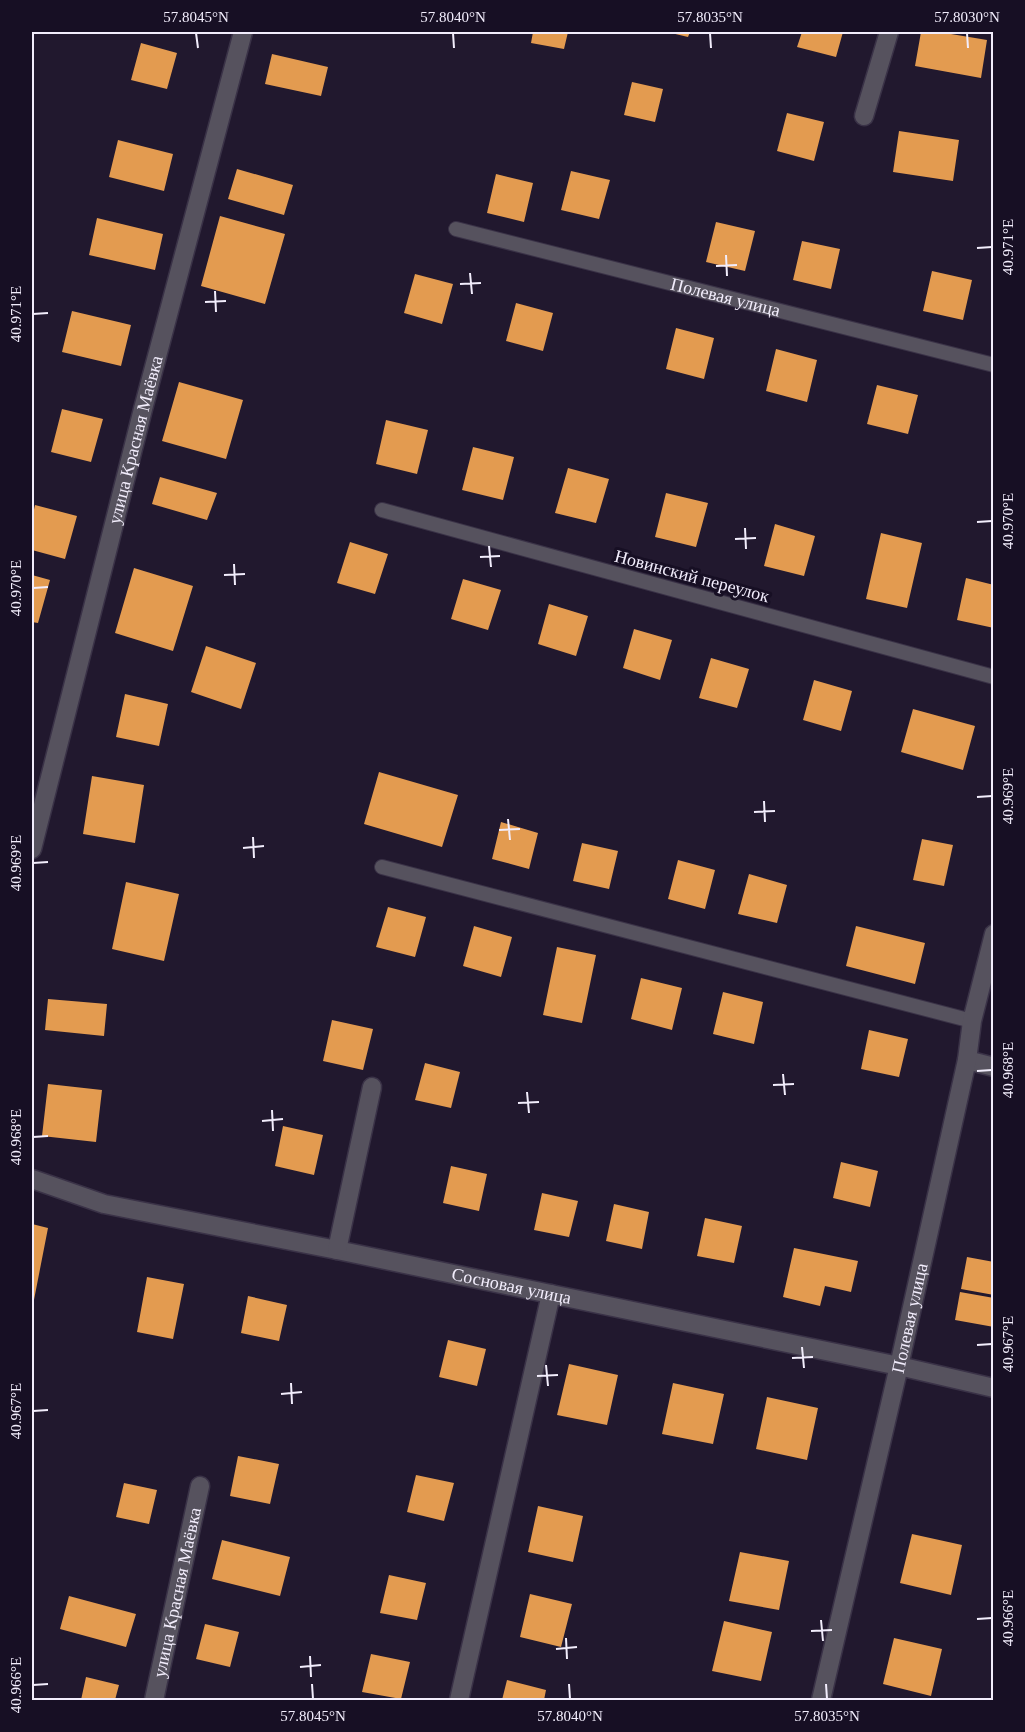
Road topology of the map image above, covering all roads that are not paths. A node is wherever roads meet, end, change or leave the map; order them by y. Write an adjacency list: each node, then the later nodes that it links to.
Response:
1 (243, 32): 8 (street, улица Красная Маёвка)
2 (889, 32): 3 (street)
3 (864, 116)
4 (456, 229): 5 (lane, Полевая улица)
5 (993, 365)
6 (382, 510): 7 (lane, Новинский переулок)
7 (993, 677)
8 (32, 849)
9 (382, 867): 11 (lane)
10 (993, 934): 11 (street, Полевая улица)
11 (972, 1021): 12 (street, Полевая улица)
12 (966, 1060): 13 (street); 18 (street, Полевая улица)
13 (993, 1066)
14 (372, 1087): 16 (street)
15 (32, 1179): 16 (street, Сосновая улица)
16 (337, 1250): 17 (street, Сосновая улица)
17 (551, 1294): 18 (street, Сосновая улица); 22 (street)
18 (898, 1366): 19 (street, Сосновая улица); 23 (street, Полевая улица)
19 (993, 1388)
20 (201, 1486): 21 (street, улица Красная Маёвка)
21 (154, 1701)
22 (459, 1701)
23 (821, 1701)

